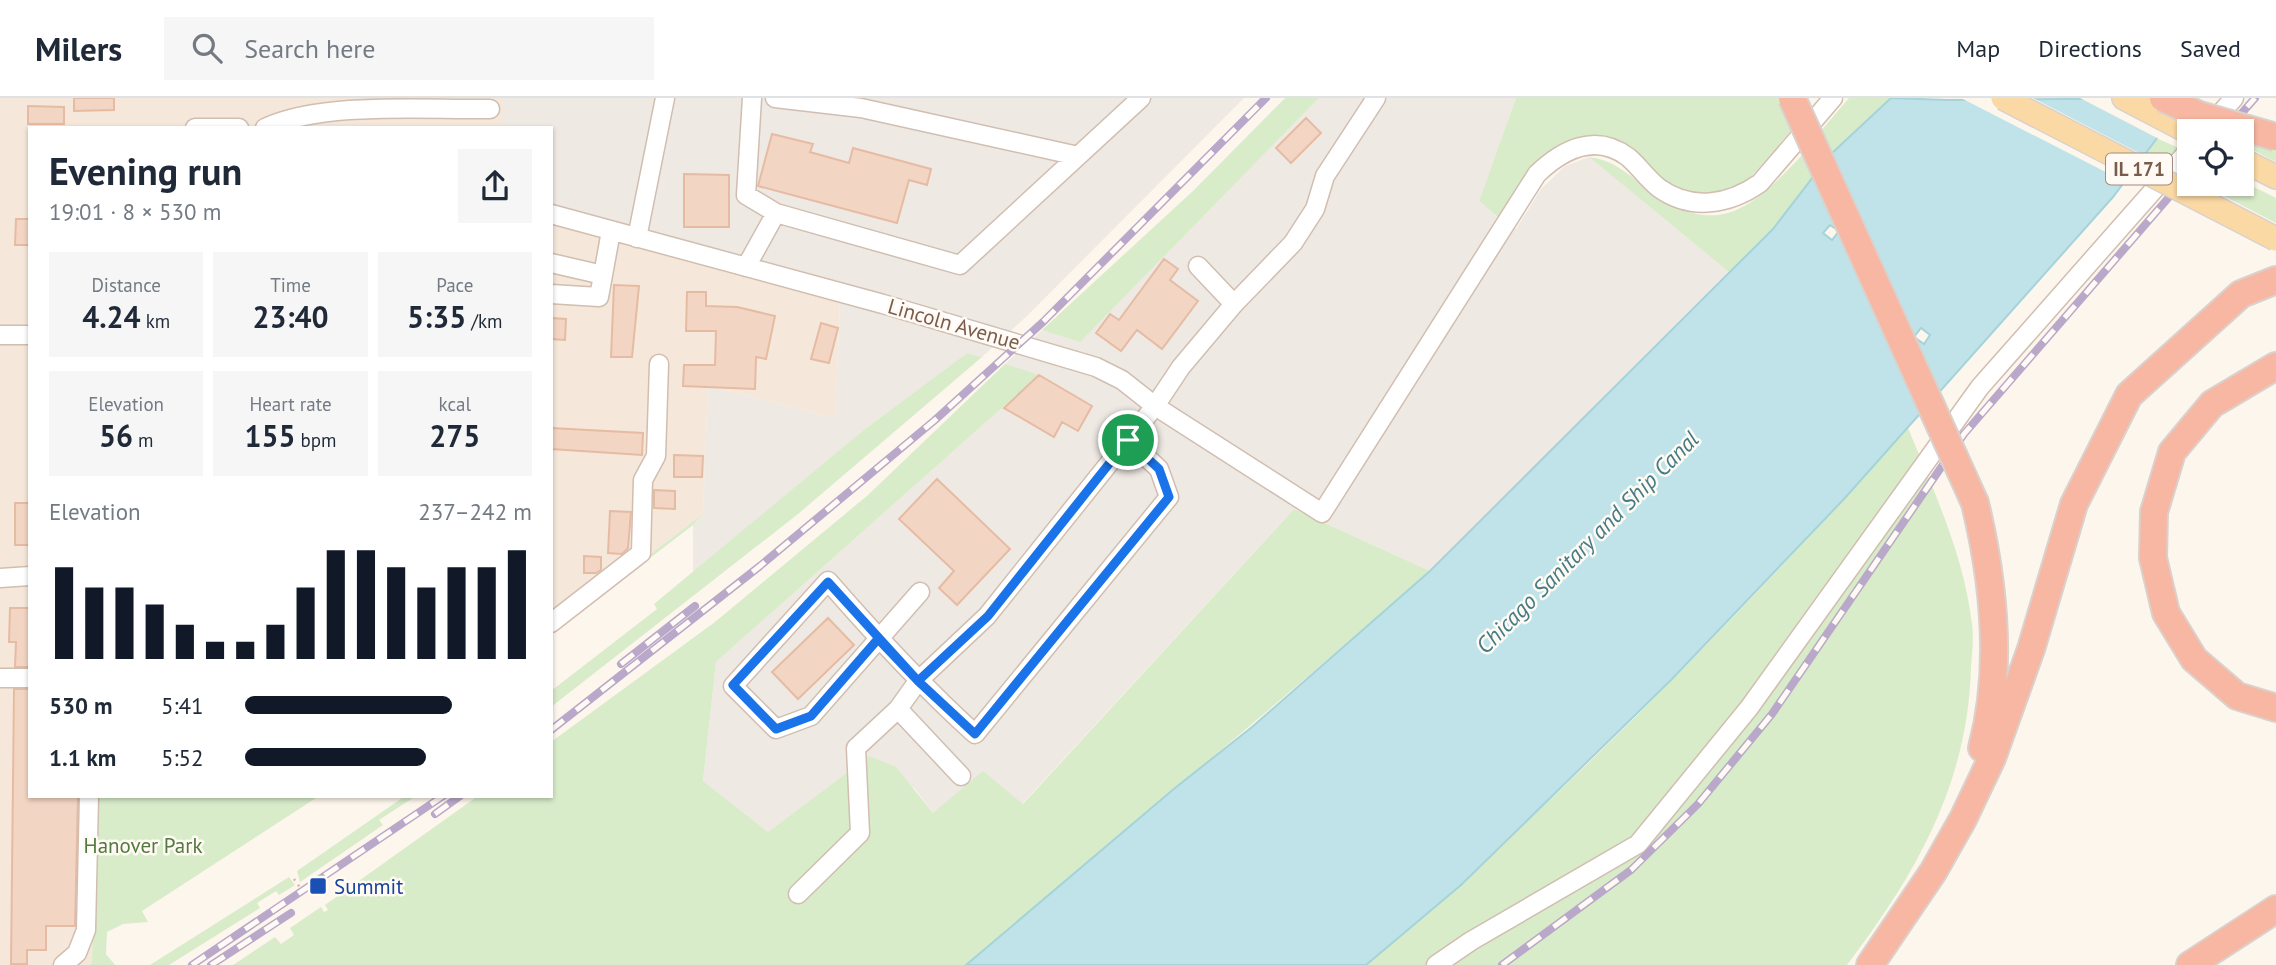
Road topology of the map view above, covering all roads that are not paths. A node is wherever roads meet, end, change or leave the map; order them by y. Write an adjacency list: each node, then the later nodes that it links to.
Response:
1 (665, 98): 25 (street)
2 (752, 98): 22 (street)
3 (775, 98): 18 (street)
4 (1141, 98): 18 (street)
5 (1377, 98): 33 (street)
6 (1792, 98): 52 (highway, bridge)
7 (1833, 98): 38 (street, Lincoln Avenue)
8 (2003, 98): 26 (main road, IL 171, bridge)
9 (2124, 98): 16 (main road, IL 171)
10 (2163, 98): 17 (highway, bridge)
11 (2234, 98): 13 (street)
12 (490, 104): 14 (street); 15 (street)
13 (2216, 119)
14 (272, 126)
15 (489, 126)
16 (2177, 126)
17 (2276, 137)
18 (1078, 156): 22 (street)
19 (2177, 164): 56 (street)
20 (2254, 166): 21 (main road)
21 (2276, 177)
22 (776, 213): 29 (street)
23 (553, 215): 24 (street, Lincoln Avenue)
24 (611, 231): 25 (street, Lincoln Avenue); 30 (street)
25 (637, 238): 29 (street, Lincoln Avenue)
26 (2276, 239)
27 (553, 263): 30 (street)
28 (1198, 266): 33 (street)
29 (746, 267): 38 (street, Lincoln Avenue)
30 (603, 275): 32 (street)
31 (2276, 280): 52 (highway)
32 (553, 294)
33 (1234, 304): 38 (street)
34 (0, 335): 35 (street)
35 (28, 335)
36 (659, 364): 43 (street)
37 (2276, 366): 48 (highway)
38 (1155, 406): 39 (street)
39 (1128, 440): 47 (street); 47 (street)
40 (28, 576): 41 (street)
41 (0, 578)
42 (920, 592): 44 (street)
43 (553, 621)
44 (878, 639): 44 (street); 47 (street)
45 (0, 678): 46 (street)
46 (28, 678)
47 (918, 681): 49 (street)
48 (2276, 708)
49 (898, 709): 50 (street); 53 (street)
50 (961, 776)
51 (89, 798): 55 (street)
52 (1933, 872): 57 (highway)
53 (798, 894)
54 (2276, 909): 58 (highway)
55 (63, 965)
56 (1436, 965)
57 (1870, 965)
58 (2190, 965)

